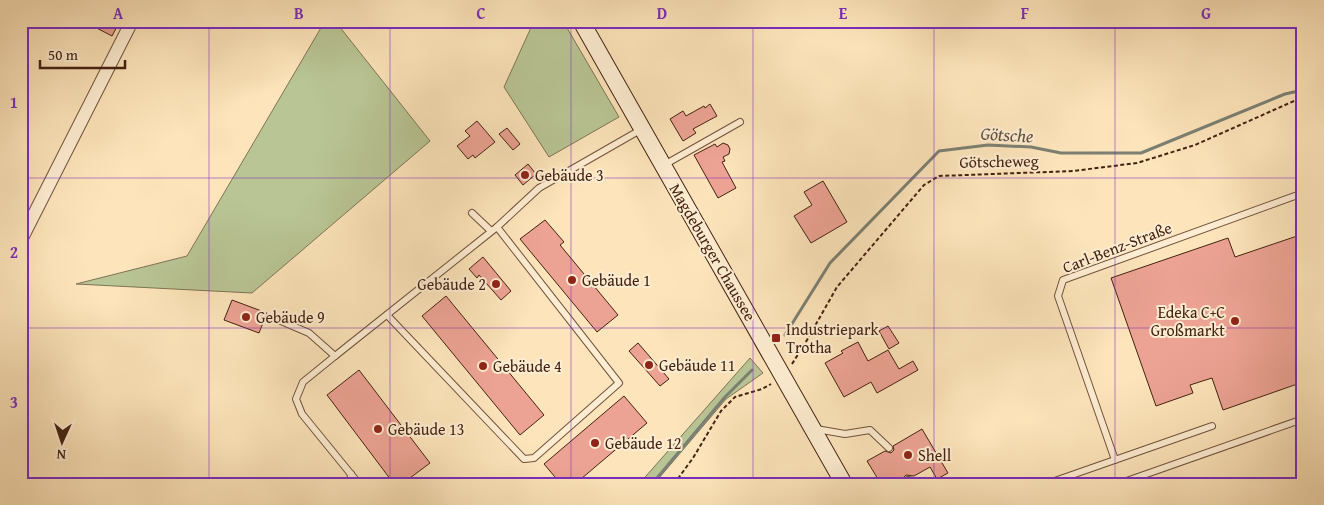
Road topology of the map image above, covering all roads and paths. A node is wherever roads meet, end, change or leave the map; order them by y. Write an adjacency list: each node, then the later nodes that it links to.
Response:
1 (132, 21): 10 (street)
2 (581, 21): 5 (main road, Magdeburger Chaussee)
3 (1303, 97): 14 (path, Götscheweg)
4 (740, 122): 6 (lane)
5 (642, 129): 6 (main road, Magdeburger Chaussee); 9 (lane)
6 (663, 165): 14 (main road, Magdeburger Chaussee)
7 (1303, 194): 19 (lane, Carl-Benz-Straße)
8 (472, 213): 9 (lane)
9 (494, 229): 11 (lane); 11 (lane)
10 (21, 240)
11 (387, 315): 13 (lane)
12 (274, 318): 13 (lane)
13 (335, 356): 20 (lane)
14 (779, 379): 17 (main road, Magdeburger Chaussee); 24 (path)
15 (1303, 418): 28 (lane)
16 (1212, 426): 19 (lane)
17 (813, 428): 18 (lane); 25 (main road, Magdeburger Chaussee)
18 (889, 448)
19 (1115, 460): 27 (lane)
20 (351, 474): 22 (lane); 23 (lane)
21 (908, 480): 26 (lane)
22 (350, 484)
23 (359, 484)
24 (674, 484)
25 (844, 484)
26 (926, 484)
27 (1046, 484)
28 (1118, 484)

